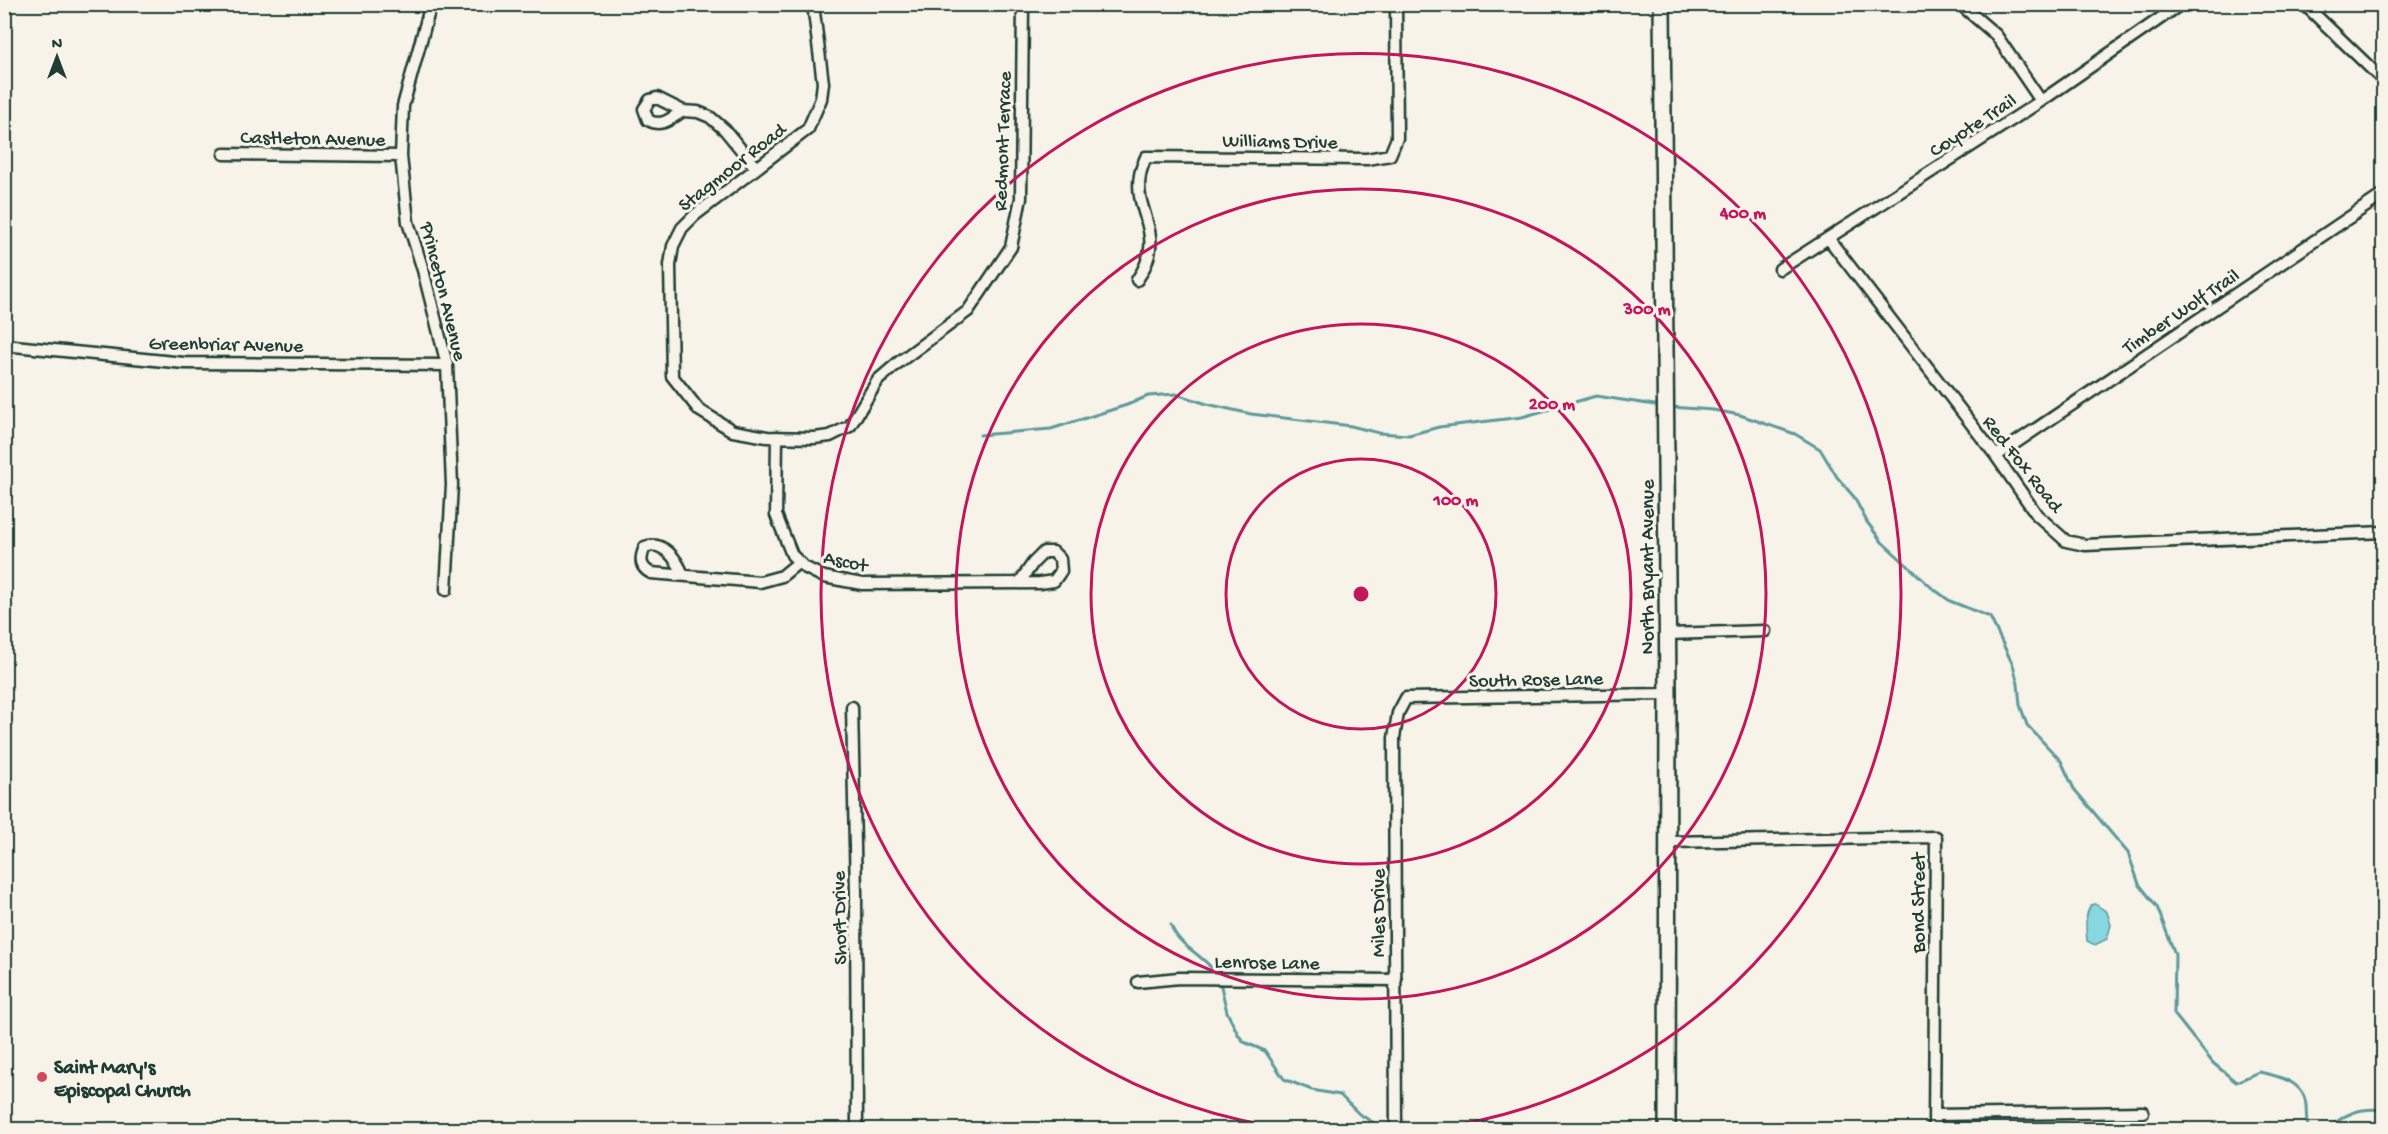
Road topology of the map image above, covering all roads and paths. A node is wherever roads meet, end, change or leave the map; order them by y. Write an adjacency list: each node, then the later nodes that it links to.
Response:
1 (431, 4): 13 (street, Princeton Avenue)
2 (813, 4): 14 (street, Stagmoor Road)
3 (1023, 4): 21 (street, Redmont Terrace)
4 (1396, 4): 18 (street, Williams Drive)
5 (1662, 4): 29 (street, North Bryant Avenue)
6 (1960, 4): 10 (street)
7 (2181, 4): 10 (street, Coyote Trail)
8 (2304, 4): 9 (street)
9 (2384, 81)
10 (2041, 101): 16 (street, Coyote Trail)
11 (683, 111): 14 (street)
12 (224, 154): 13 (street, Castleton Avenue)
13 (401, 156): 20 (street, Princeton Avenue)
14 (756, 168): 21 (street, Stagmoor Road)
15 (2384, 194): 22 (street, Timber Wolf Trail)
16 (1828, 238): 17 (street, Coyote Trail); 22 (street, Red Fox Road)
17 (1780, 269)
18 (1137, 279)
19 (4, 345): 20 (street, Greenbriar Avenue)
20 (447, 365): 27 (street, Princeton Avenue)
21 (777, 437): 24 (street, Ascot)
22 (1996, 456): 23 (street, Red Fox Road)
23 (2384, 531)
24 (799, 562): 25 (street); 26 (street, Ascot)
25 (683, 575)
26 (1020, 583)
27 (446, 591)
28 (1765, 631): 29 (street)
29 (1667, 634): 30 (street, North Bryant Avenue)
30 (1668, 694): 31 (street, South Rose Lane); 33 (street, North Bryant Avenue)
31 (1406, 698): 34 (street, Miles Drive)
32 (852, 707): 38 (street, Short Drive)
33 (1668, 842): 37 (street, Bond Street); 40 (street, North Bryant Avenue)
34 (1396, 981): 35 (street, Lenrose Lane); 39 (street, Miles Drive)
35 (1138, 982)
36 (2143, 1112): 37 (street)
37 (1934, 1115): 41 (street, Bond Street)
38 (857, 1130)
39 (1396, 1130)
40 (1667, 1130)
41 (1934, 1130)

